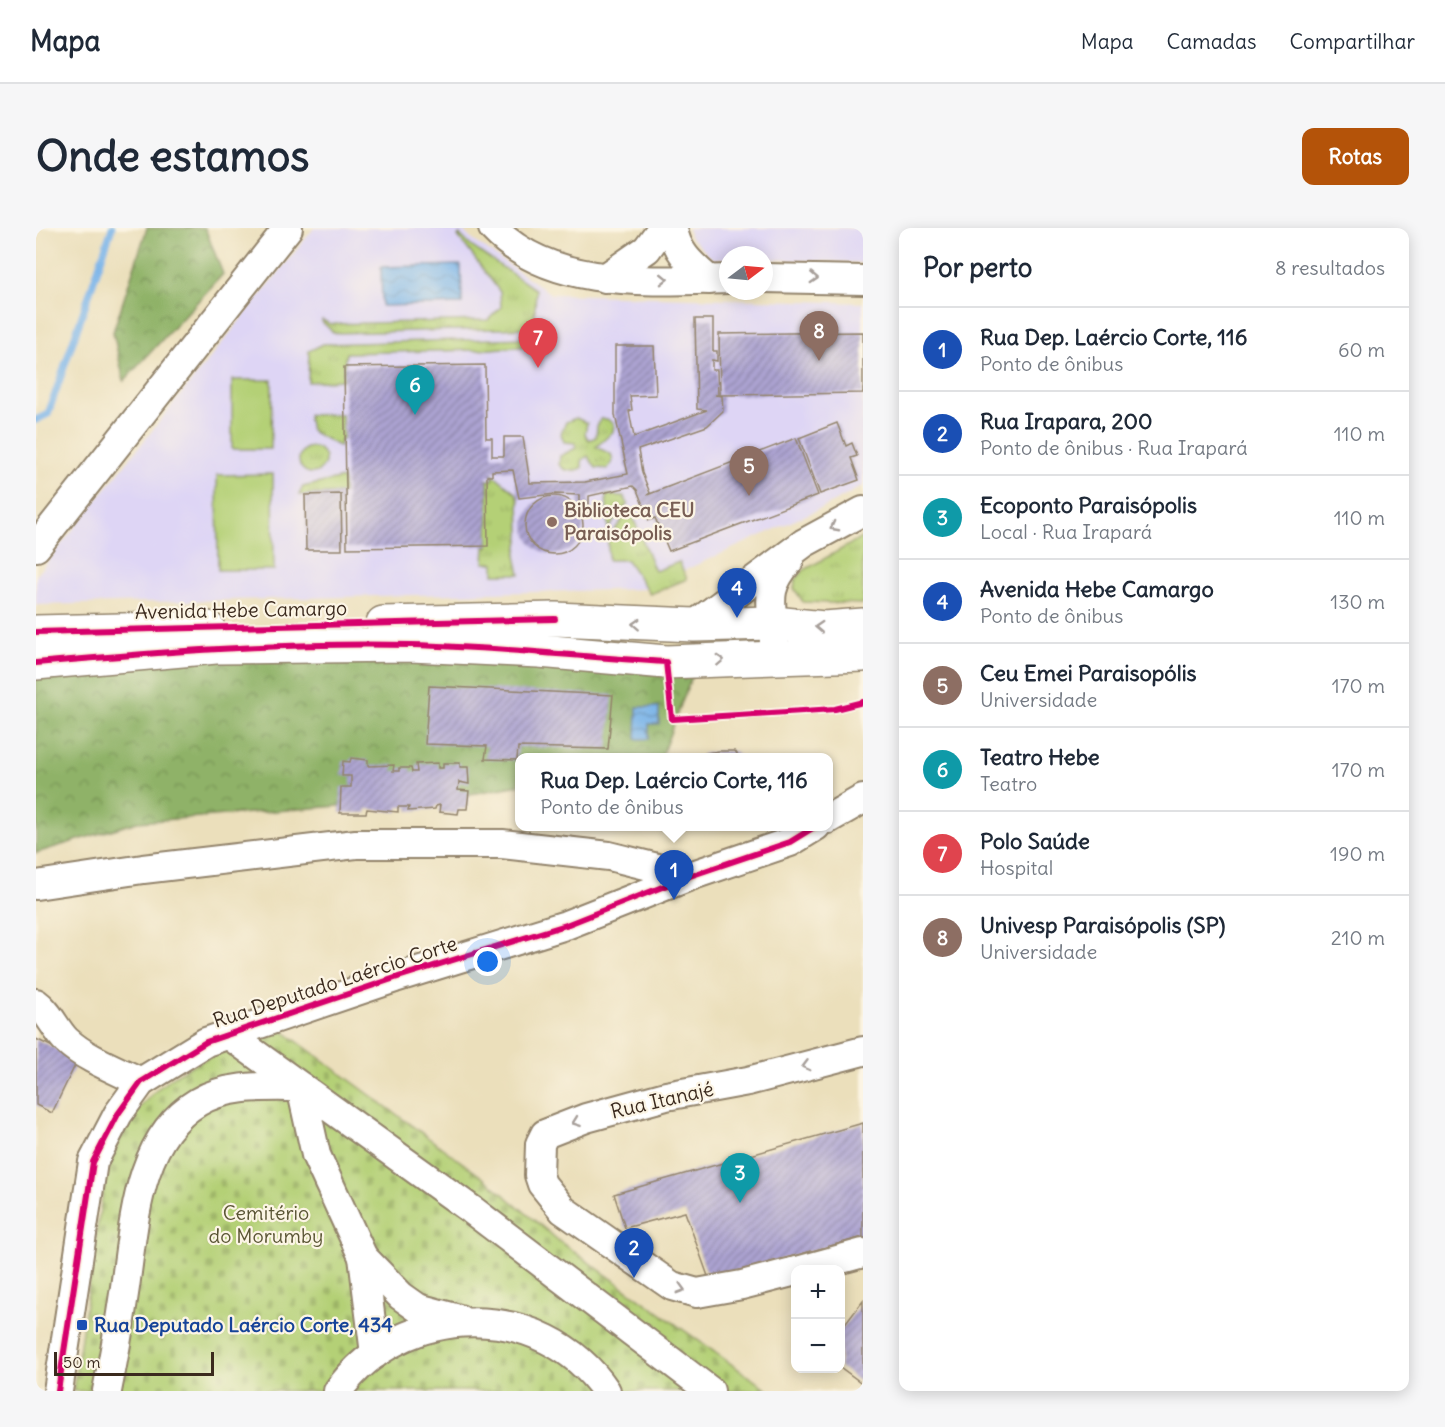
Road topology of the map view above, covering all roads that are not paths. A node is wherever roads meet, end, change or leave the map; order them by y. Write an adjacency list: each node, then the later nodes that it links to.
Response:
1 (288, 228): 11 (street)
2 (493, 228): 5 (street)
3 (662, 228): 5 (street)
4 (673, 228): 7 (street)
5 (605, 278): 7 (street, one-way to 7)
6 (773, 278): 8 (street, one-way to 8)
7 (718, 279)
8 (863, 280)
9 (863, 511): 10 (street, one-way to 10)
10 (804, 543): 12 (street); 13 (street)
11 (36, 547)
12 (774, 623): 13 (main road, Avenida Hebe Camargo); 14 (main road, Avenida Hebe Camargo, one-way to 12); 17 (street)
13 (694, 625): 15 (main road, Avenida Hebe Camargo, one-way to 15)
14 (863, 625)
15 (36, 632)
16 (863, 655): 17 (main road, Avenida Hebe Camargo)
17 (774, 658): 18 (main road, Avenida Hebe Camargo, one-way to 17)
18 (36, 663)
19 (863, 799): 20 (street)
20 (833, 816)
21 (808, 831): 22 (street, Rua Deputado Laércio Corte)
22 (690, 876): 23 (street); 25 (street, Rua Deputado Laércio Corte)
23 (36, 885)
24 (36, 1003): 27 (street)
25 (229, 1035): 27 (street, Rua Deputado Laércio Corte); 28 (street)
26 (863, 1051): 32 (street, Rua Itanajé, one-way to 32)
27 (141, 1082): 35 (street, Rua Deputado Laércio Corte)
28 (301, 1087): 30 (street); 36 (street); 39 (street)
29 (863, 1253): 31 (street)
30 (363, 1257): 33 (street); 34 (street)
31 (816, 1265)
32 (791, 1272)
33 (467, 1321): 34 (street); 38 (street)
34 (375, 1354): 37 (street)
35 (58, 1391)
36 (107, 1391)
37 (338, 1391)
38 (606, 1391)
39 (710, 1391)

